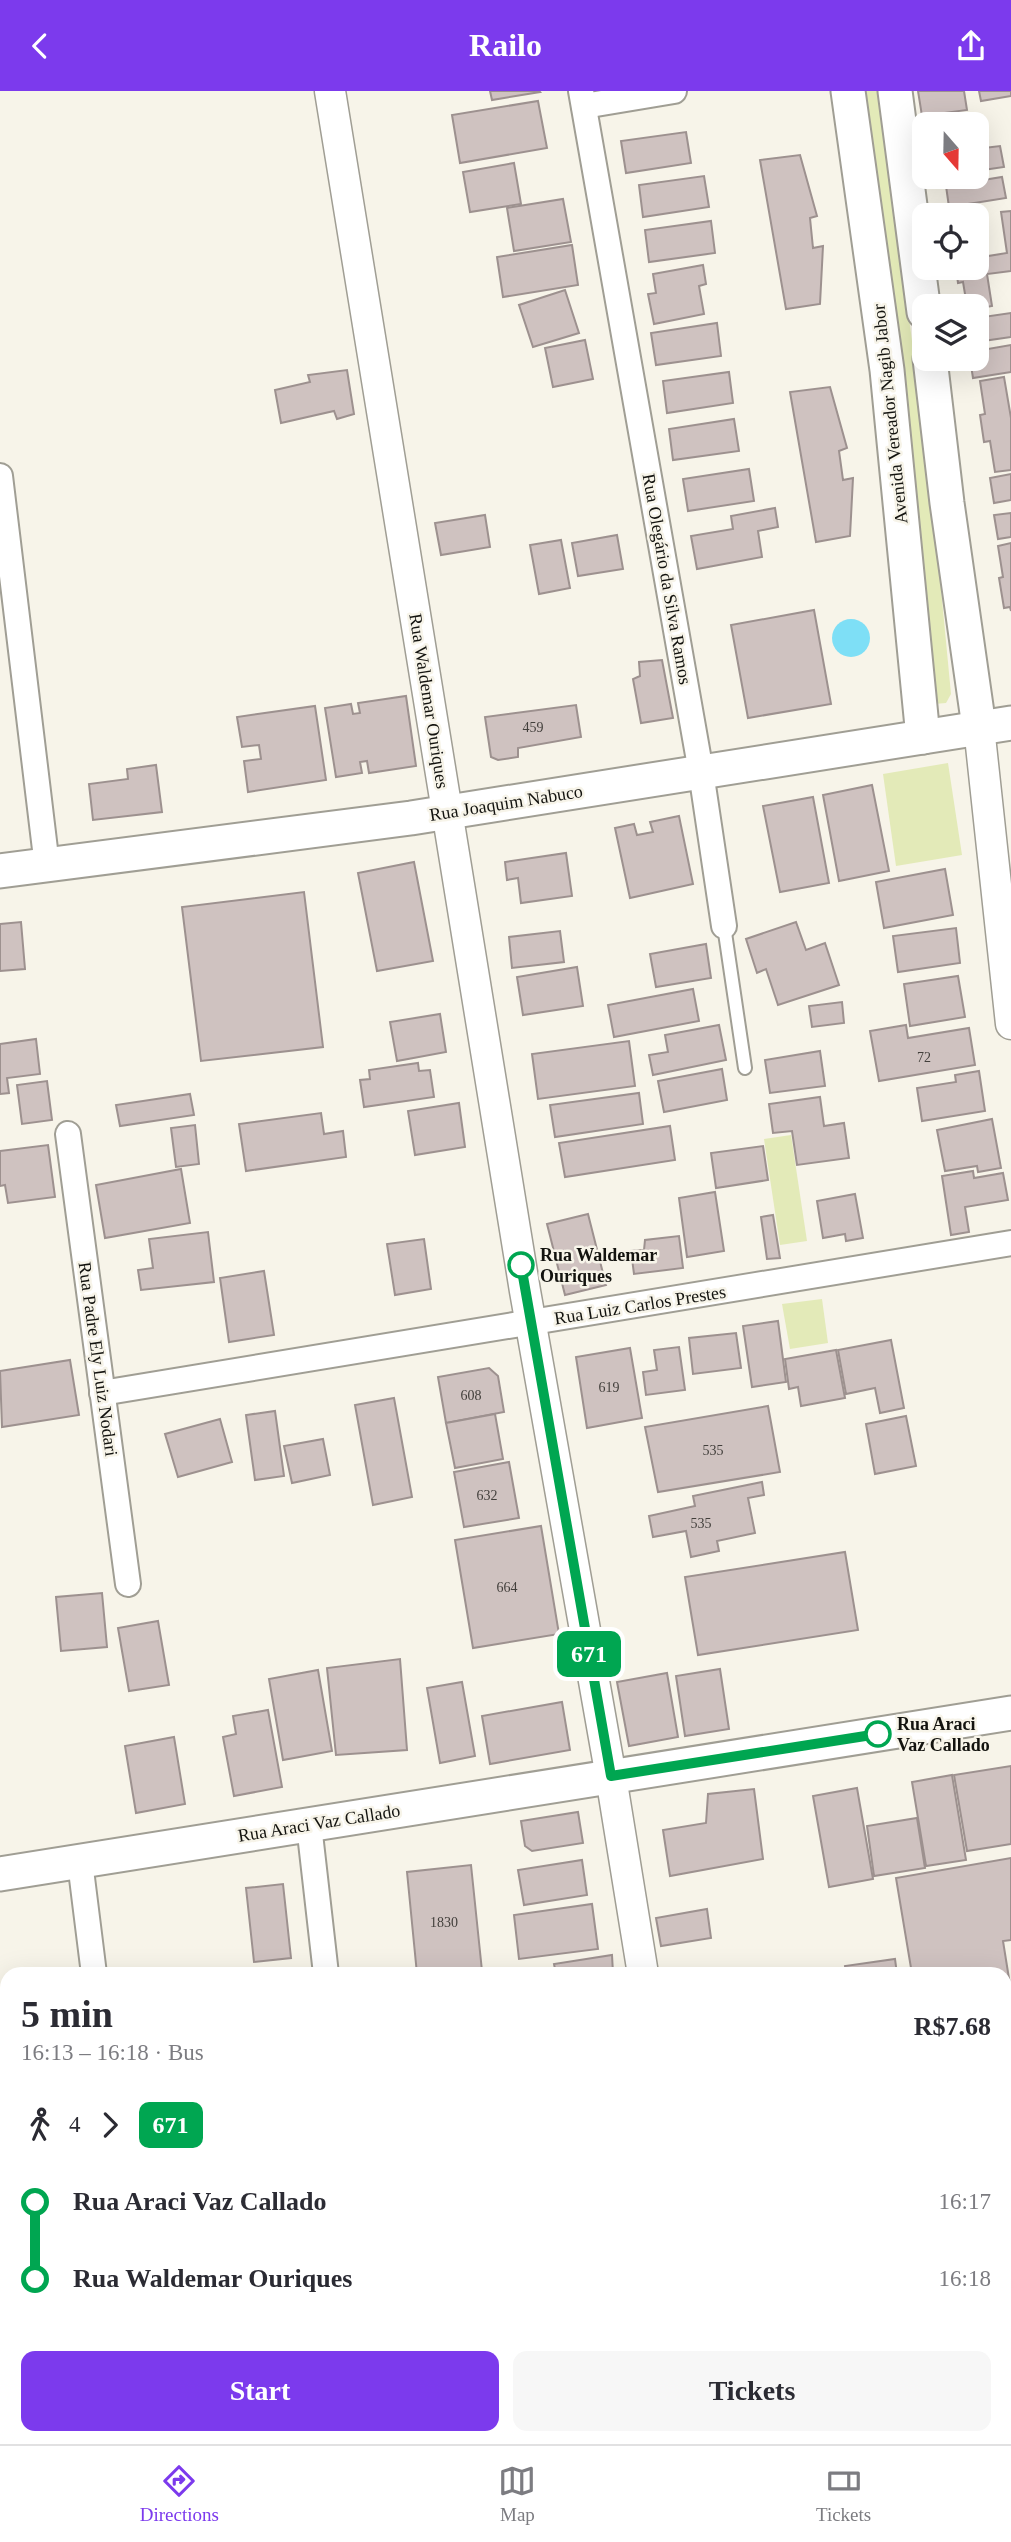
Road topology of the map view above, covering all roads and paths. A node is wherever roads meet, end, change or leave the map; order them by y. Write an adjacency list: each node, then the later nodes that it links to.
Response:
1 (330, 91): 14 (street, Rua Waldemar Ouriques)
2 (674, 91): 5 (street)
3 (848, 91): 10 (main road, Avenida Vereador Nagib Jabor)
4 (895, 91): 6 (main road)
5 (583, 98): 13 (street, Rua Olegário da Silva Ramos)
6 (922, 294)
7 (931, 371): 9 (main road)
8 (0, 476): 15 (street)
9 (947, 503): 10 (main road); 11 (main road)
10 (901, 511): 12 (main road, Avenida Vereador Nagib Jabor)
11 (995, 725): 12 (main road, Rua Joaquim Nabuco); 18 (street)
12 (923, 737): 13 (main road, Rua Joaquim Nabuco)
13 (701, 772): 14 (main road, Rua Joaquim Nabuco); 17 (street, Rua Olegário da Silva Ramos)
14 (447, 812): 15 (main road, Rua Joaquim Nabuco); 22 (street, Rua Waldemar Ouriques)
15 (47, 866): 16 (main road, Rua Joaquim Nabuco)
16 (0, 871)
17 (724, 926): 19 (lane, Rua Olegário da Silva Ramos)
18 (1011, 1024)
19 (746, 1068)
20 (68, 1134): 23 (street, Rua Padre Ely Luiz Nodari)
21 (1011, 1243): 22 (street, Rua Luiz Carlos Prestes)
22 (531, 1322): 23 (street, Rua Luiz Carlos Prestes); 26 (street, Rua Waldemar Ouriques)
23 (102, 1393): 24 (street, Rua Padre Ely Luiz Nodari)
24 (128, 1584)
25 (1011, 1713): 26 (main road, Rua Araci Vaz Callado)
26 (611, 1776): 27 (main road, Rua Araci Vaz Callado); 32 (street, Rua Waldemar Ouriques)
27 (309, 1825): 28 (main road, Rua Araci Vaz Callado); 31 (street)
28 (80, 1862): 29 (main road, Rua Araci Vaz Callado); 30 (street)
29 (0, 1874)
30 (93, 1967)
31 (325, 1967)
32 (642, 1967)

